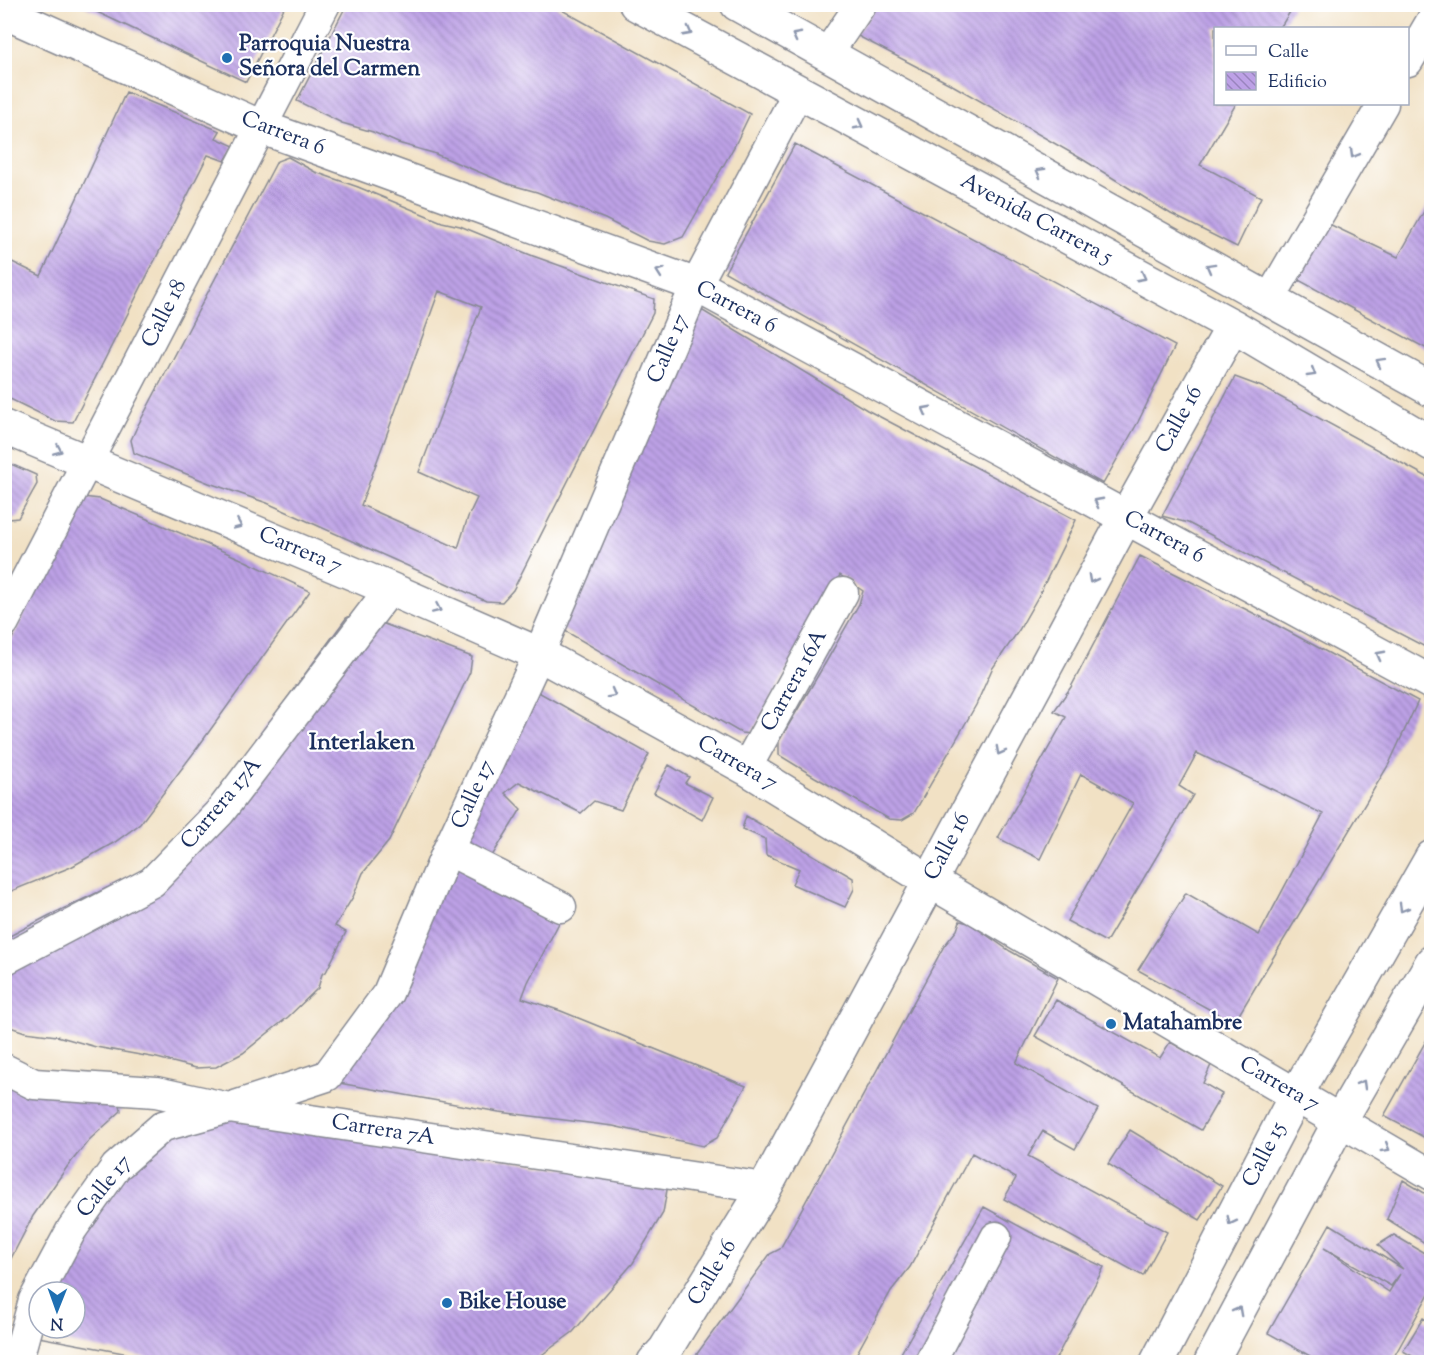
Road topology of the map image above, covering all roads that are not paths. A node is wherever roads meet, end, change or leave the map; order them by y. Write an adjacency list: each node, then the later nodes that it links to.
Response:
1 (325, 4): 11 (street, Calle 18)
2 (636, 4): 9 (main road, Avenida Carrera 5, one-way to 9)
3 (736, 4): 7 (main road, Avenida Carrera 5, one-way to 3)
4 (861, 4): 7 (street)
5 (4, 12): 11 (main road, Carrera 6)
6 (1431, 20): 8 (street)
7 (827, 54): 13 (main road, Avenida Carrera 5, one-way to 7)
8 (1409, 58)
9 (798, 92): 12 (street, Calle 17); 14 (main road, Avenida Carrera 5, one-way to 14)
10 (1382, 105): 13 (street, one-way to 13)
11 (261, 127): 12 (main road, Carrera 6, one-way to 11); 18 (street, Calle 18)
12 (696, 285): 19 (main road, Carrera 6, one-way to 12); 23 (street, Calle 17)
13 (1269, 300): 15 (main road, Avenida Carrera 5, one-way to 13)
14 (1233, 326): 17 (main road, Avenida Carrera 5, one-way to 17); 19 (main road, Calle 16)
15 (1431, 390)
16 (4, 427): 18 (main road, Carrera 7, one-way to 18)
17 (1431, 444)
18 (88, 463): 20 (main road, Carrera 7, one-way to 20); 22 (street, Calle 18)
19 (1126, 517): 24 (main road, Carrera 6, one-way to 19); 28 (main road, Calle 16, one-way to 28)
20 (390, 589): 23 (main road, Carrera 7, one-way to 23); 30 (street, Carrera 17A)
21 (843, 593): 25 (street, Carrera 16A)
22 (4, 622)
23 (539, 654): 25 (main road, Carrera 7, one-way to 25); 26 (street, Calle 17)
24 (1431, 683)
25 (746, 768): 28 (main road, Carrera 7)
26 (448, 850): 29 (street); 34 (street, Calle 17)
27 (1431, 857): 33 (main road, Calle 15, one-way to 33)
28 (930, 881): 33 (main road, Carrera 7); 37 (main road, Calle 16)
29 (561, 907)
30 (4, 960)
31 (1431, 962): 35 (main road, one-way to 31)
32 (4, 1069): 34 (street, Carrera 7A)
33 (1296, 1095): 35 (main road, Carrera 7); 42 (main road, Calle 15, one-way to 42)
34 (230, 1108): 37 (street, Carrera 7A); 39 (street, Calle 17)
35 (1340, 1121): 36 (street, Carrera 7, one-way to 36); 43 (main road, one-way to 35)
36 (1431, 1175)
37 (765, 1188): 40 (main road, Calle 16)
38 (996, 1237): 41 (street)
39 (18, 1362)
40 (654, 1362)
41 (930, 1362)
42 (1157, 1362)
43 (1211, 1362)

